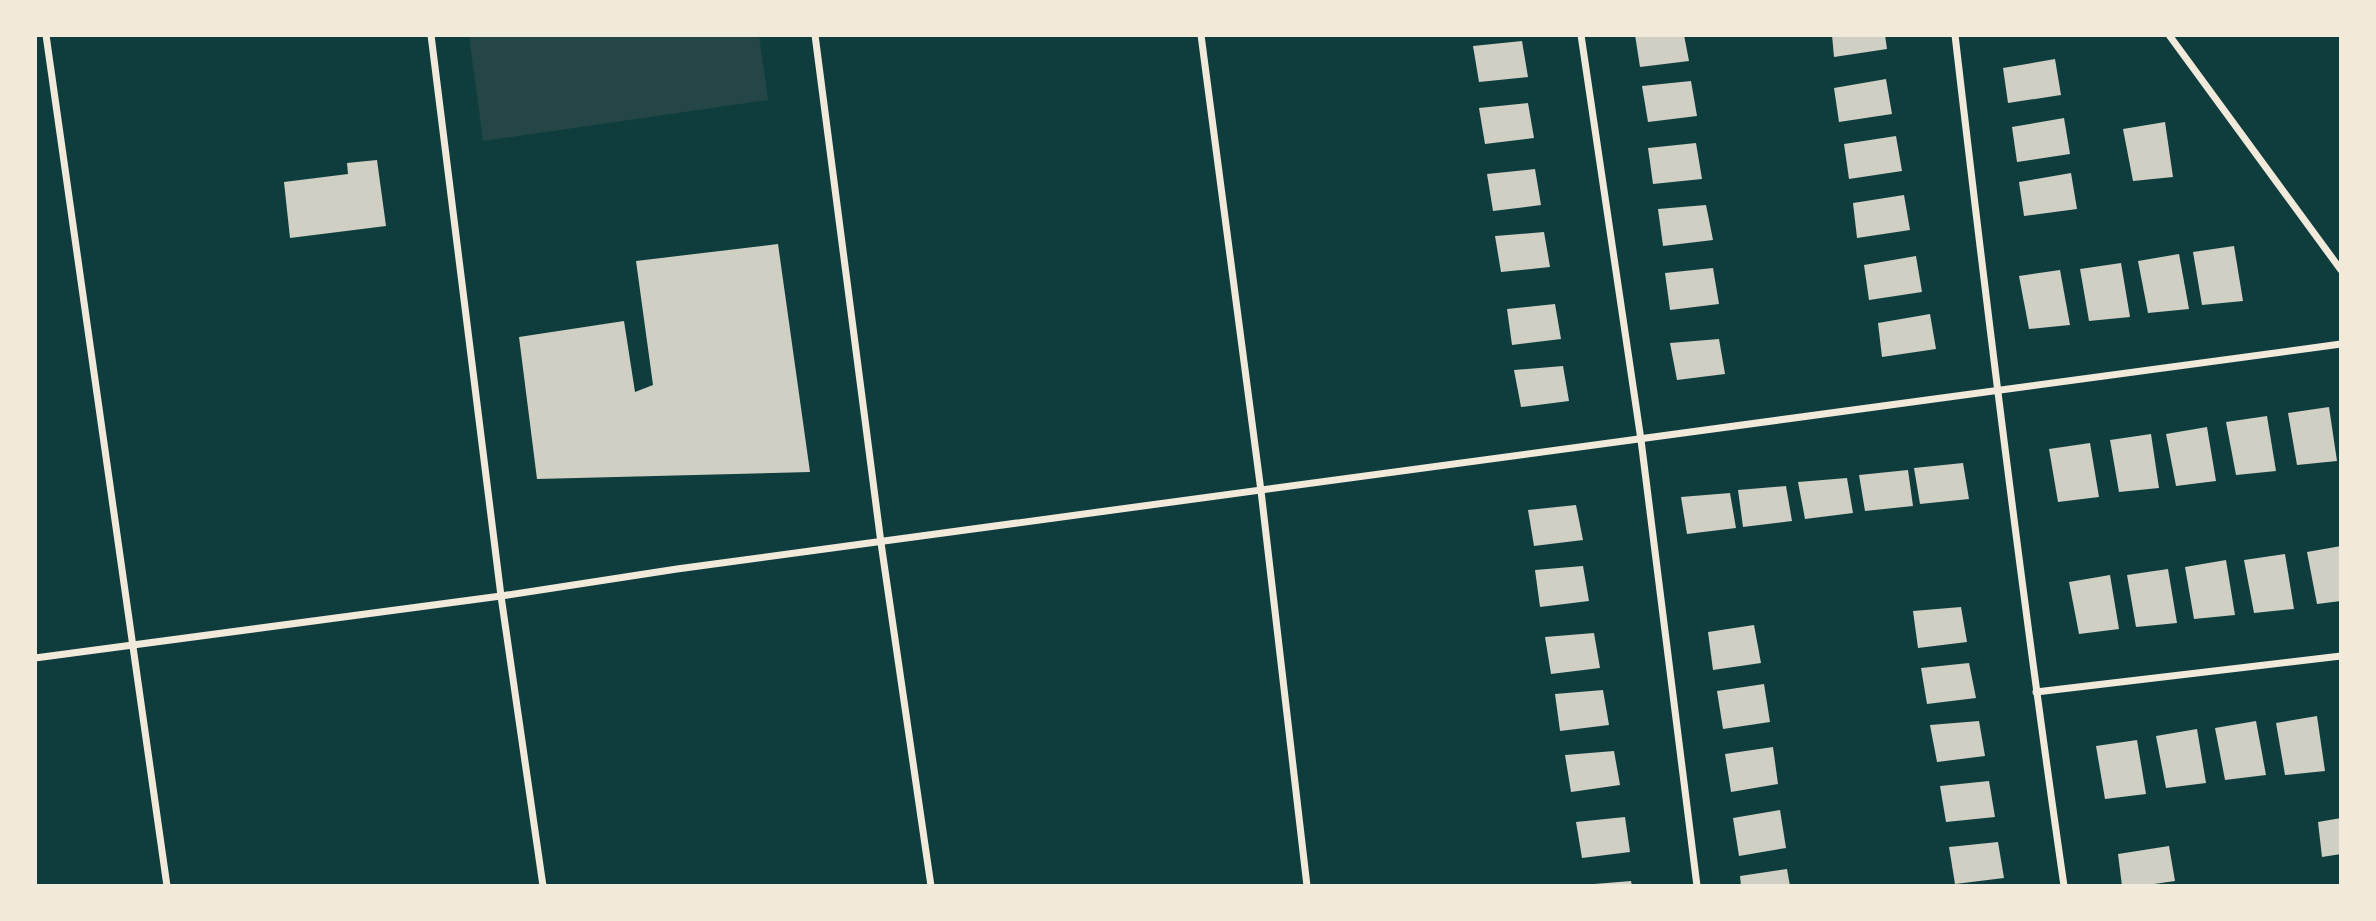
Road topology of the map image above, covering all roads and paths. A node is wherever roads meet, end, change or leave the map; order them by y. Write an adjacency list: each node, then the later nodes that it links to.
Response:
1 (46, 35): 15 (street)
2 (431, 35): 14 (street)
3 (815, 35): 13 (street)
4 (1201, 35): 12 (street)
5 (1581, 35): 11 (street)
6 (1955, 35): 10 (street)
7 (2169, 35): 8 (street)
8 (2341, 270)
9 (2341, 344): 10 (street)
10 (1997, 392): 11 (street); 18 (street)
11 (1641, 440): 12 (street); 23 (street)
12 (1261, 491): 13 (street); 22 (street)
13 (881, 543): 14 (street); 21 (street)
14 (500, 596): 15 (street); 20 (street)
15 (132, 645): 17 (street); 19 (street)
16 (2341, 656): 18 (street)
17 (35, 658)
18 (2036, 692): 24 (street)
19 (167, 886)
20 (543, 886)
21 (931, 886)
22 (1307, 886)
23 (1697, 886)
24 (2064, 886)

